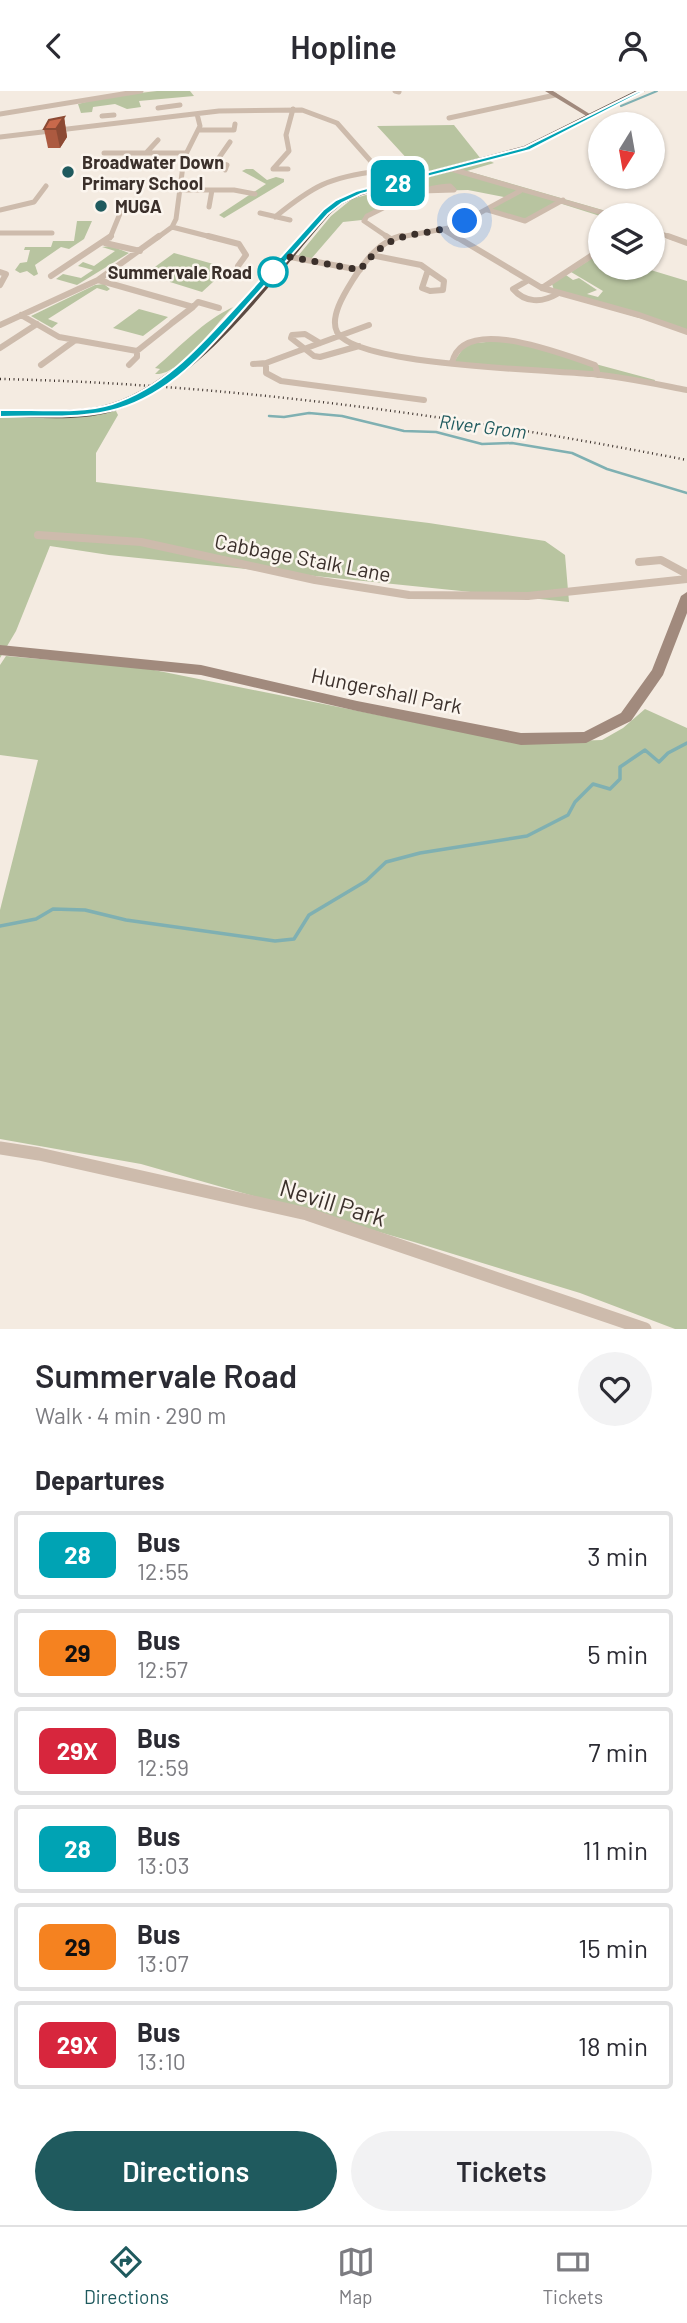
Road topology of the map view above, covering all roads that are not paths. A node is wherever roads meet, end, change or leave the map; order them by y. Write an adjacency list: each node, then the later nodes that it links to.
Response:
1 (141, 91): 3 (street)
2 (641, 91): 10 (highway)
3 (115, 92): 12 (street)
4 (551, 93): 8 (street); 17 (street)
5 (180, 105): 6 (street)
6 (165, 107): 7 (street); 15 (street)
7 (158, 108)
8 (579, 108): 10 (street); 14 (street)
9 (293, 109): 13 (street); 29 (street); 33 (street)
10 (602, 110): 11 (highway)
11 (598, 112)
12 (0, 114)
13 (197, 114): 15 (street); 19 (street)
14 (588, 115)
15 (169, 116): 20 (street)
16 (588, 117): 31 (highway)
17 (449, 118)
18 (235, 124): 19 (street)
19 (199, 132): 25 (street)
20 (0, 137)
21 (158, 140): 23 (street)
22 (230, 142): 26 (street)
23 (147, 152): 24 (street); 25 (street)
24 (104, 153)
25 (186, 153): 27 (street)
26 (216, 162): 27 (street); 32 (street)
27 (182, 164): 36 (street)
28 (263, 168): 29 (street)
29 (273, 169): 30 (street)
30 (288, 169)
31 (451, 169): 34 (highway); 39 (street)
32 (225, 170)
33 (379, 171): 34 (street); 48 (street)
34 (391, 184): 60 (highway)
35 (46, 186): 44 (street)
36 (180, 190): 37 (street); 50 (street)
37 (212, 190): 40 (street); 42 (street)
38 (421, 191): 55 (street)
39 (520, 191): 41 (street); 45 (street)
40 (255, 194)
41 (563, 200): 43 (street); 45 (street)
42 (209, 207)
43 (588, 208)
44 (0, 210)
45 (488, 210): 51 (street)
46 (121, 211): 56 (street)
47 (260, 213): 48 (street)
48 (275, 216): 49 (street)
49 (290, 220)
50 (172, 227): 58 (street); 62 (street)
51 (444, 230): 55 (street); 68 (street)
52 (0, 233): 53 (street)
53 (52, 233)
54 (665, 235): 57 (street)
55 (392, 240): 59 (street)
56 (105, 243): 58 (street); 66 (street)
57 (687, 243)
58 (140, 251): 67 (street)
59 (371, 255): 63 (street); 64 (street)
60 (285, 256): 64 (street); 94 (highway)
61 (588, 258): 70 (street)
62 (251, 263)
63 (428, 269)
64 (360, 270): 79 (street)
65 (0, 272): 69 (street)
66 (51, 276)
67 (98, 280): 72 (street); 74 (street)
68 (527, 281): 70 (street); 71 (street)
69 (0, 285)
70 (542, 288): 71 (street)
71 (556, 294): 78 (street)
72 (193, 307): 73 (street); 85 (street)
73 (219, 309)
74 (21, 315): 75 (street); 76 (street)
75 (37, 324): 80 (street); 83 (street)
76 (0, 325)
77 (369, 325): 79 (street)
78 (687, 332)
79 (339, 335): 81 (street); 82 (street)
80 (74, 341): 85 (street); 89 (street)
81 (320, 343): 84 (street); 84 (street)
82 (359, 346): 84 (street); 87 (street)
83 (0, 348)
84 (306, 349): 86 (street)
85 (137, 351): 90 (street)
86 (266, 363): 88 (street); 93 (street)
87 (452, 363): 91 (street); 91 (street)
88 (253, 364)
89 (41, 365)
90 (129, 365)
91 (598, 375): 92 (street)
92 (687, 390)
93 (424, 400)
94 (0, 413)
95 (38, 535): 97 (street, Cabbage Stalk Lane)
96 (639, 562): 97 (street)
97 (687, 576)
98 (687, 596): 99 (street, Hungershall Park)
99 (0, 650)
100 (0, 1148): 101 (street, Nevill Park)
101 (645, 1329)

